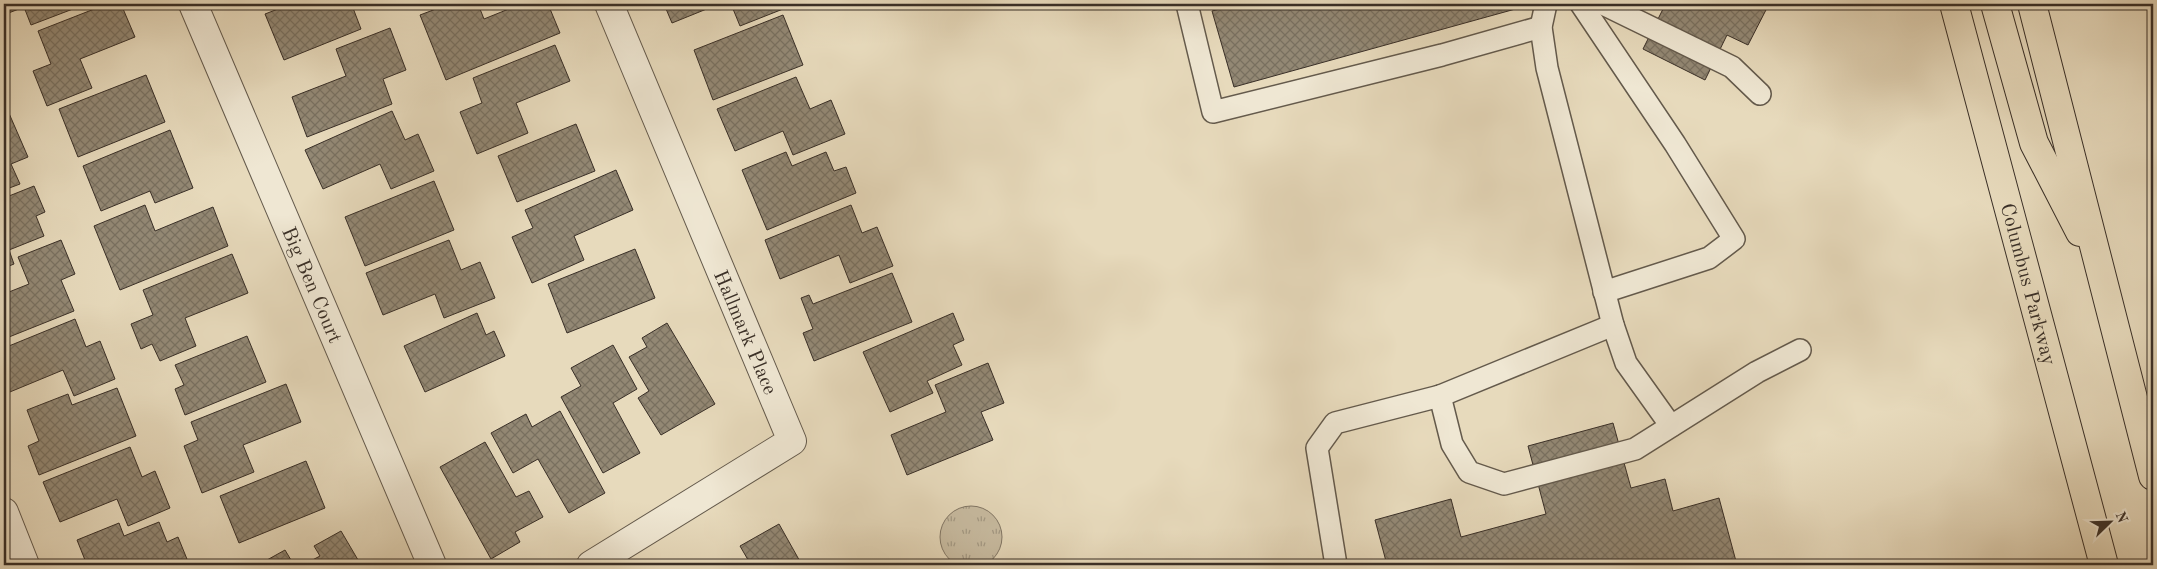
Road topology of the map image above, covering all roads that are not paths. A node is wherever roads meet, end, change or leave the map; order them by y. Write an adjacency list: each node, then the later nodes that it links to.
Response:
1 (193, 4): 22 (street, Big Ben Court)
2 (609, 4): 23 (street, Hallmark Place)
3 (1187, 4): 10 (lane)
4 (1546, 4): 10 (lane)
5 (1581, 4): 13 (lane)
6 (1603, 4): 11 (lane)
7 (1954, 4): 18 (main road, Columbus Parkway)
8 (1995, 4): 12 (main road)
9 (2032, 4): 12 (main road)
10 (1541, 27): 13 (lane)
11 (1760, 94)
12 (2102, 273): 19 (main road)
13 (1604, 292): 14 (lane)
14 (1613, 325): 16 (lane); 17 (lane)
15 (1800, 350): 17 (lane)
16 (1440, 396): 17 (lane); 24 (lane)
17 (1671, 426)
18 (2071, 445): 25 (main road); 26 (main road, Columbus Parkway)
19 (2153, 476)
20 (4, 512): 21 (street)
21 (25, 565)
22 (432, 565)
23 (590, 565)
24 (1336, 565)
25 (2089, 565)
26 (2104, 565)

